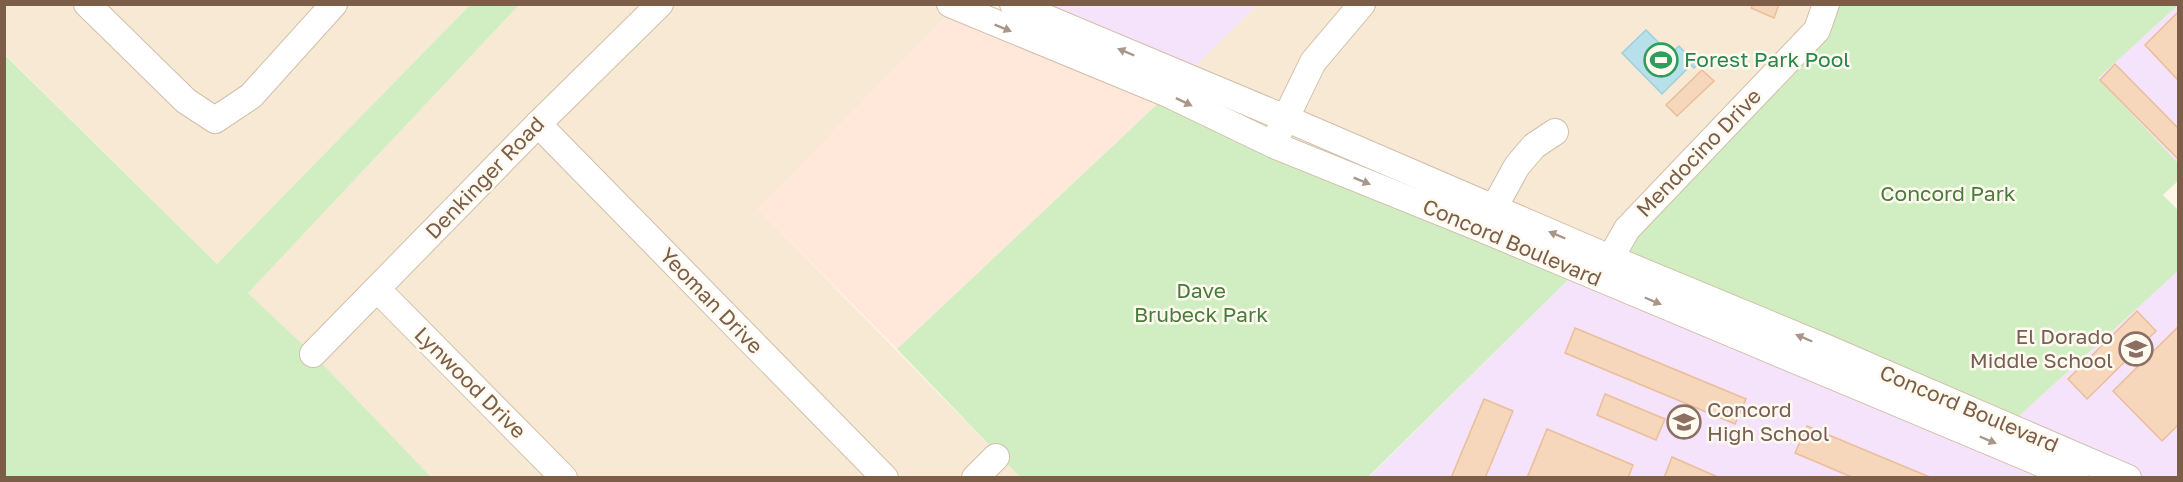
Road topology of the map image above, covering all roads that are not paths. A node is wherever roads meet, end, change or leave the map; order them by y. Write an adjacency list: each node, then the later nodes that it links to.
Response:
1 (87, 4): 2 (street)
2 (334, 4)
3 (660, 4): 9 (street, Denkinger Road)
4 (950, 4): 11 (street, Concord Boulevard, one-way to 11)
5 (1013, 4): 8 (street, Concord Boulevard, one-way to 5)
6 (1362, 4): 8 (street)
7 (1826, 4): 13 (street, Mendocino Drive)
8 (1285, 118): 11 (street); 12 (street, Concord Boulevard)
9 (538, 123): 14 (street, Denkinger Road); 20 (street, Yeoman Drive)
10 (1556, 132): 12 (street)
11 (1274, 145): 12 (street, Concord Boulevard, one-way to 12)
12 (1488, 219): 13 (street, Concord Boulevard)
13 (1604, 268): 16 (street, Concord Boulevard, one-way to 16); 17 (street, Concord Boulevard, one-way to 13)
14 (377, 289): 15 (street, Denkinger Road); 19 (street, Lynwood Drive)
15 (313, 354)
16 (1811, 367): 17 (street); 22 (street, Concord Boulevard, one-way to 22)
17 (1976, 413): 23 (street, Concord Boulevard)
18 (996, 458): 21 (street)
19 (564, 477)
20 (885, 477)
21 (975, 477)
22 (2076, 477)
23 (2128, 477)

